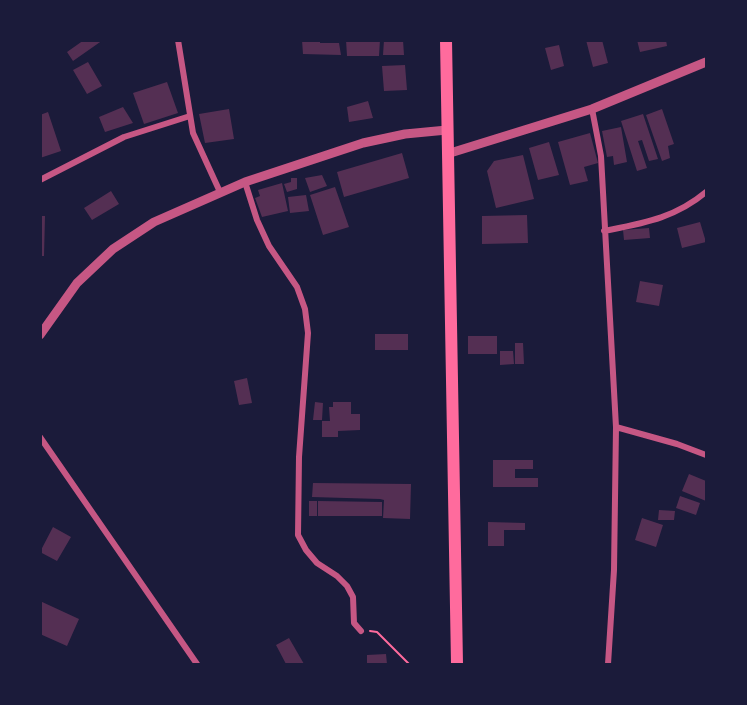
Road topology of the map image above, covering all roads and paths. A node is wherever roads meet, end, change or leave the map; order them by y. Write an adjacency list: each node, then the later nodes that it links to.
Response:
1 (178, 40): 5 (street)
2 (447, 40): 6 (main road)
3 (706, 62): 4 (street)
4 (592, 109): 7 (street); 12 (street)
5 (190, 116): 8 (street); 10 (street)
6 (447, 130): 7 (main road); 9 (street)
7 (447, 154): 20 (main road)
8 (40, 180)
9 (245, 182): 10 (street); 17 (street)
10 (220, 192): 13 (street)
11 (706, 192): 12 (street)
12 (604, 231): 14 (street)
13 (40, 335)
14 (616, 427): 16 (street); 21 (street)
15 (40, 437): 18 (street)
16 (706, 455)
17 (361, 631): 19 (path)
18 (197, 664)
19 (409, 664)
20 (457, 664)
21 (608, 664)

